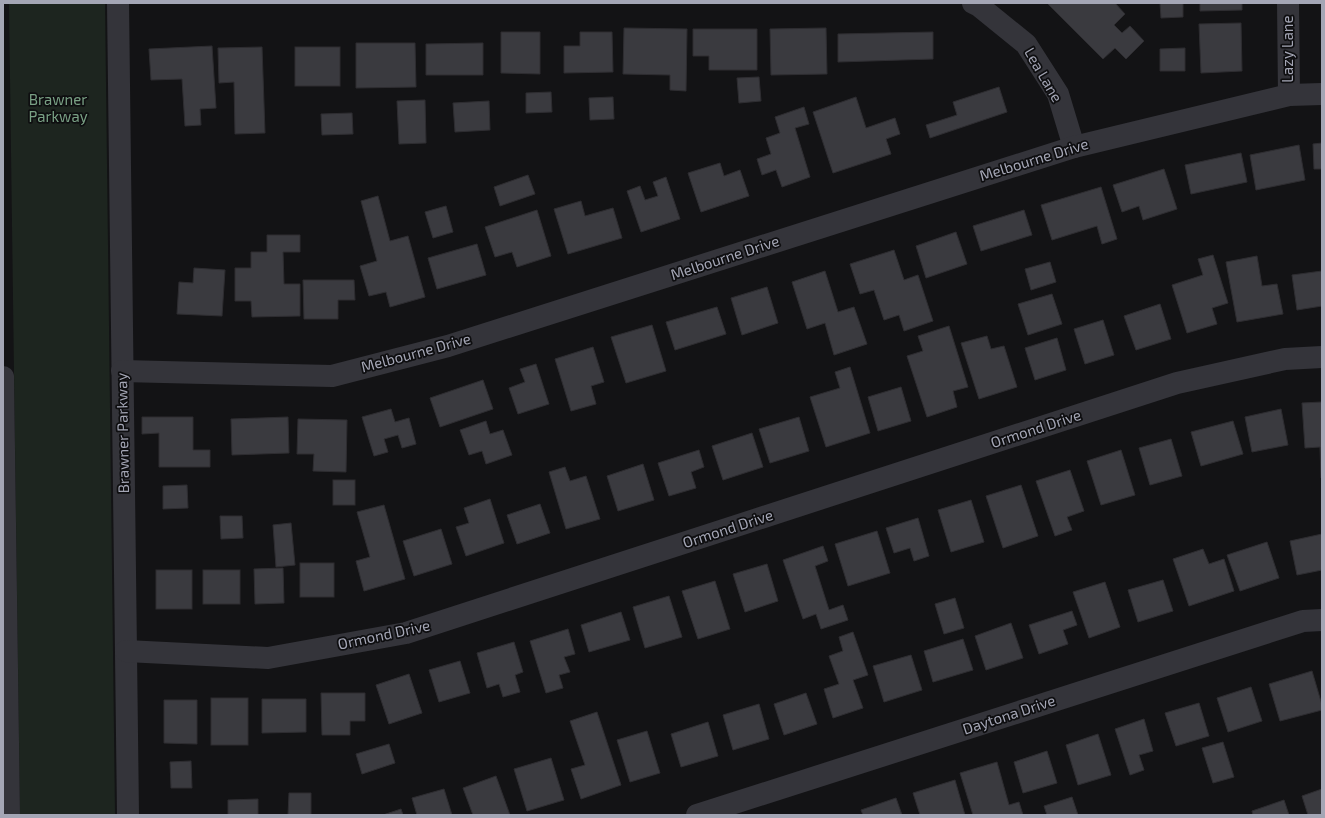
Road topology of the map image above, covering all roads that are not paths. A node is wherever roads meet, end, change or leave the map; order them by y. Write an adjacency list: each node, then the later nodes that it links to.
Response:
1 (118, 3): 8 (street, Brawner Parkway)
2 (973, 3): 6 (street, Lea Lane)
3 (1288, 3): 5 (street, Lazy Lane)
4 (1322, 94): 5 (street, Melbourne Drive)
5 (1289, 95): 6 (street, Melbourne Drive)
6 (1074, 147): 8 (street, Melbourne Drive)
7 (1322, 357): 11 (street, Ormond Drive)
8 (122, 371): 11 (street, Brawner Parkway)
9 (3, 377): 12 (street)
10 (1322, 620): 14 (street, Daytona Drive)
11 (126, 652): 13 (street, Brawner Parkway)
12 (9, 815)
13 (128, 815)
14 (697, 815)

